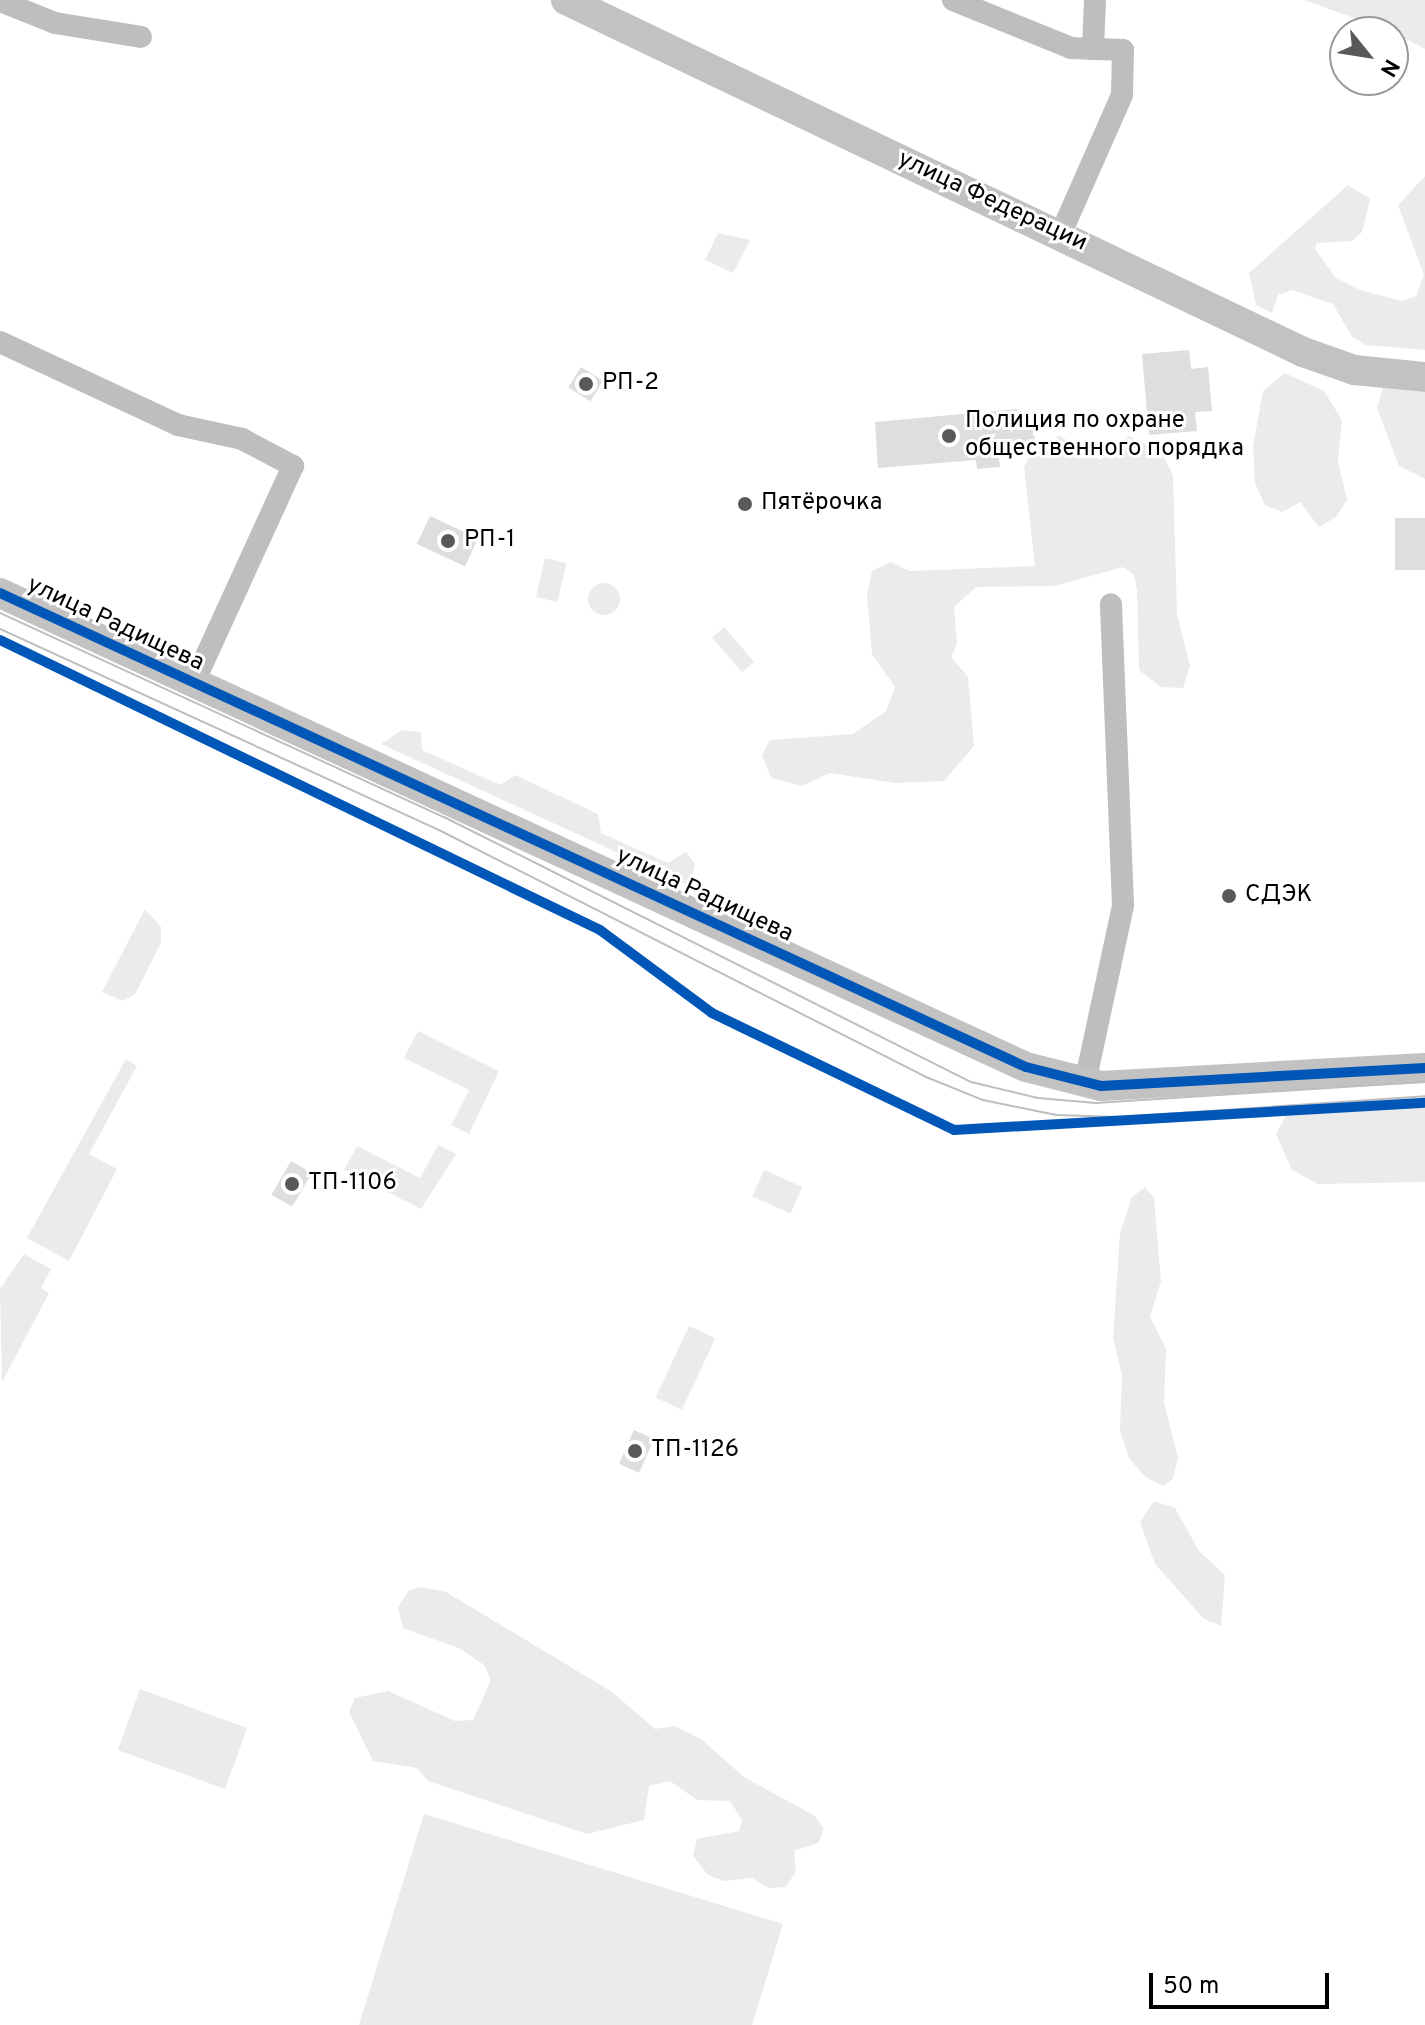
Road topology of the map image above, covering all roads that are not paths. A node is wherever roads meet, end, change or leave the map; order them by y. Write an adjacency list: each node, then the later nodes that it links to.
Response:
1 (566, 0): 7 (street, улица Федерации)
2 (953, 0): 6 (street)
3 (1095, 0): 6 (street)
4 (0, 1): 5 (street)
5 (141, 37)
6 (1093, 49): 7 (street)
7 (1061, 233): 9 (street, улица Федерации)
8 (0, 342): 12 (street)
9 (1425, 377)
10 (0, 593): 12 (street, улица Радищева)
11 (1111, 604): 14 (street)
12 (193, 684): 14 (street, улица Радищева)
13 (1425, 1068): 14 (street, улица Радищева)
14 (1085, 1083)

